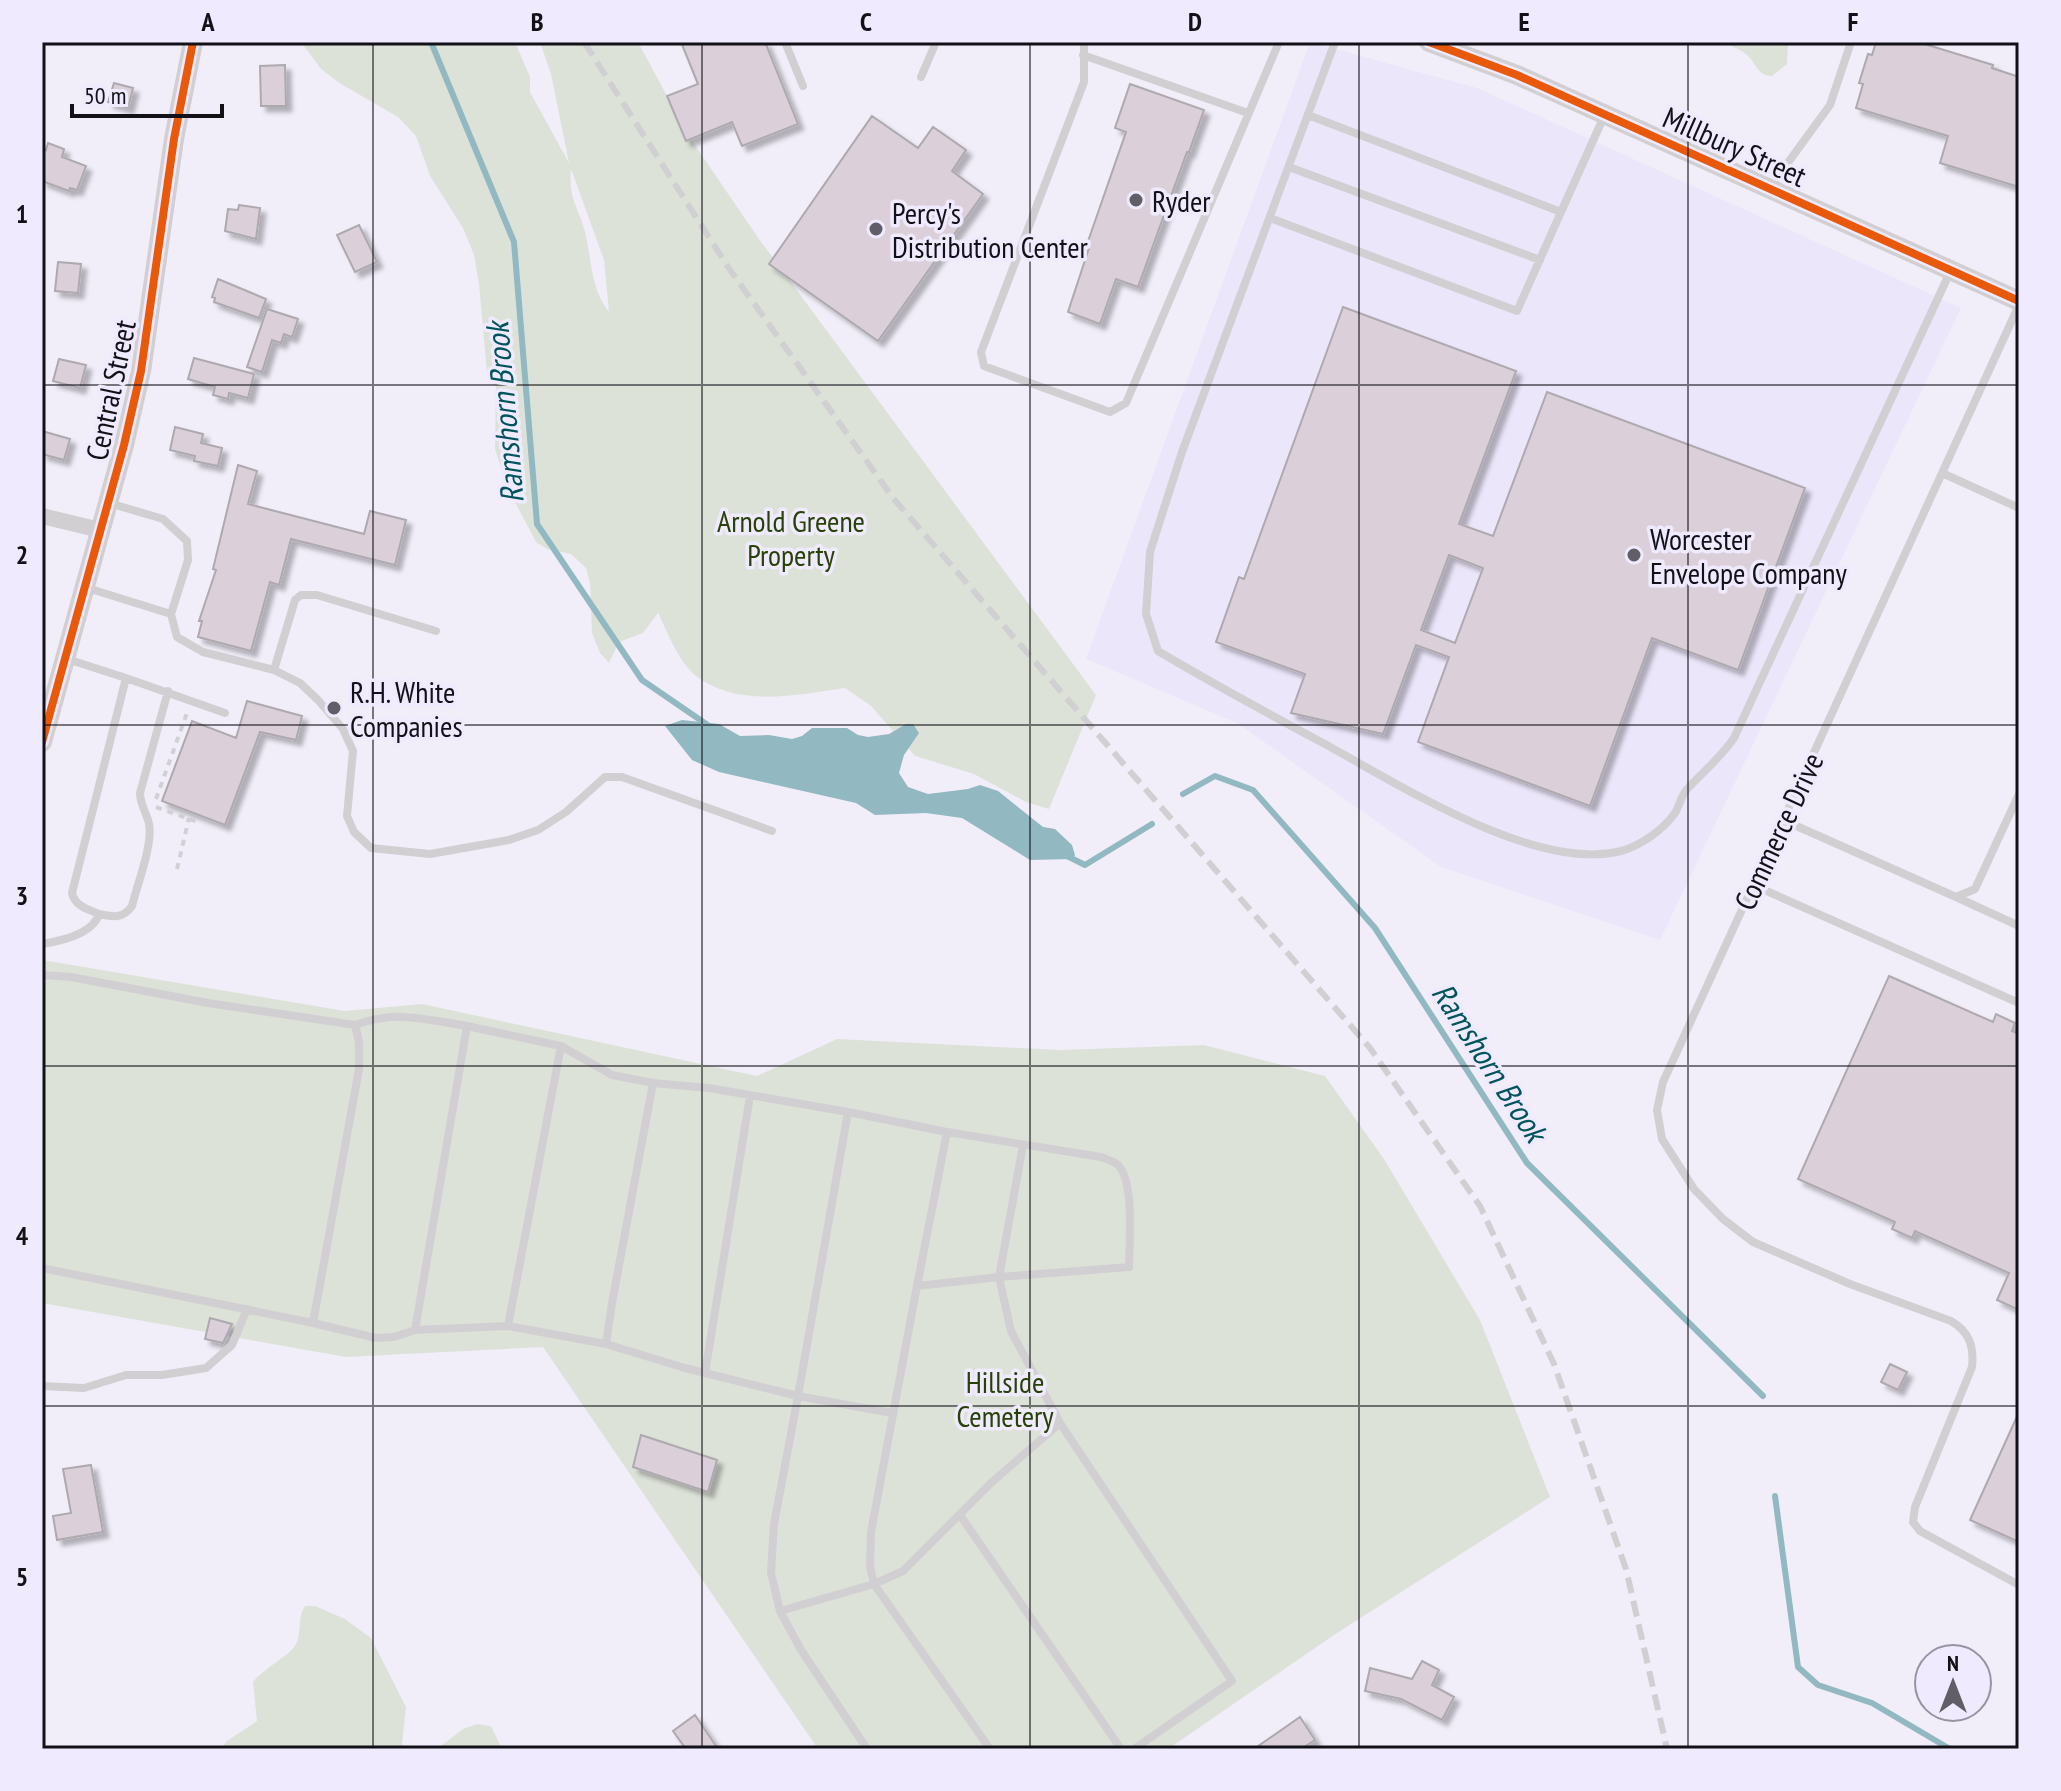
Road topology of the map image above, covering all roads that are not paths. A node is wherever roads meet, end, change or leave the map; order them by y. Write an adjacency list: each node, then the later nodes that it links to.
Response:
1 (193, 42): 23 (street, Central Street)
2 (785, 42): 11 (lane)
3 (936, 42): 10 (lane)
4 (1084, 42): 9 (lane)
5 (1279, 42): 12 (lane)
6 (1335, 42): 14 (lane)
7 (1429, 42): 13 (street, Millbury Street)
8 (1851, 42): 16 (lane)
9 (1083, 55): 12 (lane); 12 (lane)
10 (921, 77)
11 (803, 86)
12 (1248, 113)
13 (1605, 114): 16 (street, Millbury Street); 17 (lane)
14 (1308, 115): 15 (lane); 17 (lane)
15 (1289, 167): 18 (lane); 19 (lane)
16 (1770, 188): 20 (street, Millbury Street)
17 (1561, 212): 19 (lane)
18 (1270, 218): 19 (lane); 20 (lane)
19 (1540, 260)
20 (1952, 270): 21 (street, Millbury Street)
21 (2019, 303): 22 (lane, Commerce Drive)
22 (1942, 473): 24 (lane); 37 (lane, Commerce Drive)
23 (108, 503): 26 (street, Central Street); 28 (lane)
24 (2019, 508)
25 (42, 516): 26 (street)
26 (100, 530): 27 (street, Central Street)
27 (84, 587): 28 (lane); 30 (street, Central Street)
28 (171, 614): 31 (lane)
29 (436, 631): 31 (lane)
30 (63, 658): 32 (lane); 35 (street, Central Street)
31 (274, 670): 38 (lane)
32 (126, 678): 33 (lane); 41 (lane)
33 (168, 691): 34 (lane); 41 (lane)
34 (225, 713)
35 (42, 742)
36 (2019, 794): 40 (lane)
37 (1783, 820): 39 (lane, Commerce Drive); 40 (lane)
38 (772, 831)
39 (1753, 885): 45 (lane); 69 (lane, Commerce Drive)
40 (1956, 897): 42 (lane)
41 (99, 914): 43 (lane)
42 (2019, 926)
43 (42, 944)
44 (42, 975): 46 (lane)
45 (2019, 1003)
46 (355, 1025): 47 (lane); 58 (lane)
47 (467, 1026): 48 (lane); 60 (lane)
48 (561, 1046): 49 (lane); 59 (lane)
49 (653, 1083): 50 (lane); 61 (lane)
50 (750, 1096): 51 (lane); 62 (lane)
51 (848, 1112): 52 (lane); 64 (lane)
52 (947, 1132): 53 (lane); 56 (lane)
53 (1023, 1145): 55 (lane); 55 (lane)
54 (42, 1268): 57 (lane)
55 (999, 1277): 56 (lane); 66 (lane)
56 (917, 1286): 65 (lane)
57 (247, 1309): 58 (lane); 63 (lane)
58 (313, 1323): 60 (lane)
59 (508, 1326): 60 (lane); 61 (lane)
60 (415, 1330)
61 (606, 1344): 62 (lane)
62 (705, 1373): 64 (lane)
63 (42, 1386)
64 (798, 1396): 65 (lane); 70 (lane)
65 (892, 1413): 68 (lane)
66 (1060, 1423): 67 (lane); 74 (lane)
67 (960, 1515): 68 (lane); 73 (lane)
68 (874, 1584): 70 (lane); 72 (lane)
69 (2019, 1585)
70 (780, 1611): 71 (lane)
71 (867, 1749)
72 (990, 1749)
73 (1121, 1749)
74 (1134, 1749)

